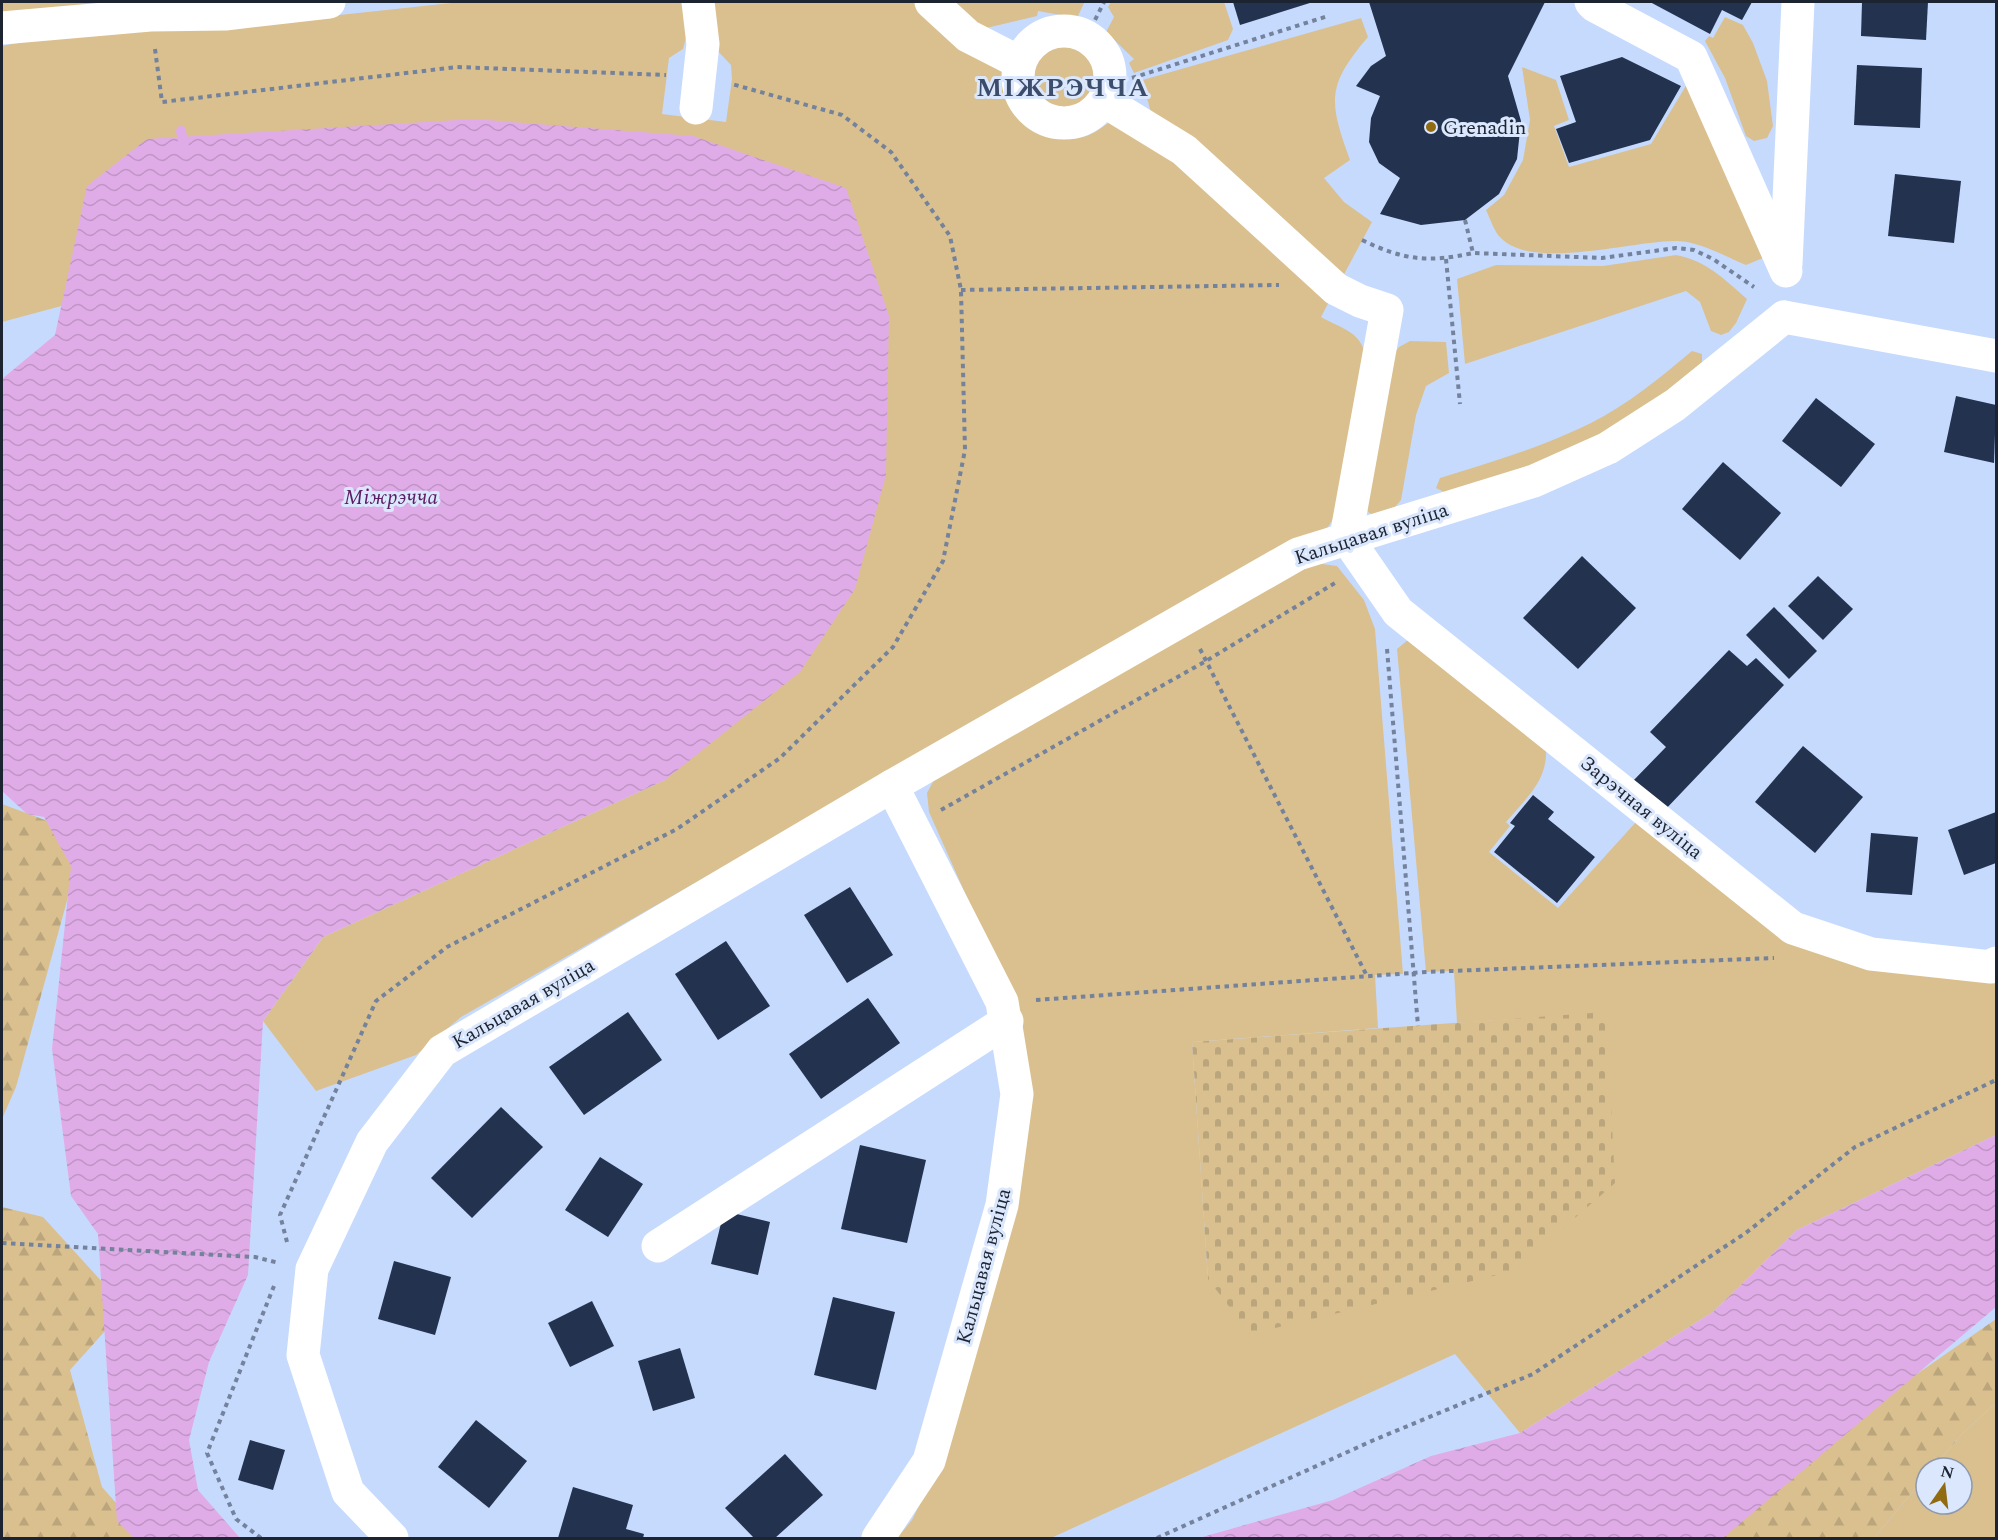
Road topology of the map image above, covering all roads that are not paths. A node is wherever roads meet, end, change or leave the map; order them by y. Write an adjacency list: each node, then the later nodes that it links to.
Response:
1 (329, 2): 6 (street)
2 (698, 2): 10 (street)
3 (931, 2): 8 (street)
4 (1592, 2): 11 (street)
5 (1798, 2): 11 (street)
6 (224, 8): 7 (street)
7 (2, 28)
8 (1019, 62): 9 (street); 9 (street)
9 (1107, 92): 14 (street)
10 (696, 108)
11 (1786, 271): 12 (street)
12 (1784, 317): 13 (street); 14 (street, Кальцавая вуліца)
13 (1996, 356)
14 (1346, 537): 15 (street, Кальцавая вуліца); 16 (street, Зарэчная вуліца)
15 (892, 786): 17 (street, Кальцавая вуліца); 19 (street, Кальцавая вуліца)
16 (1996, 963)
17 (1004, 1011): 18 (street); 20 (street, Кальцавая вуліца)
18 (658, 1245)
19 (392, 1539)
20 (878, 1539)

